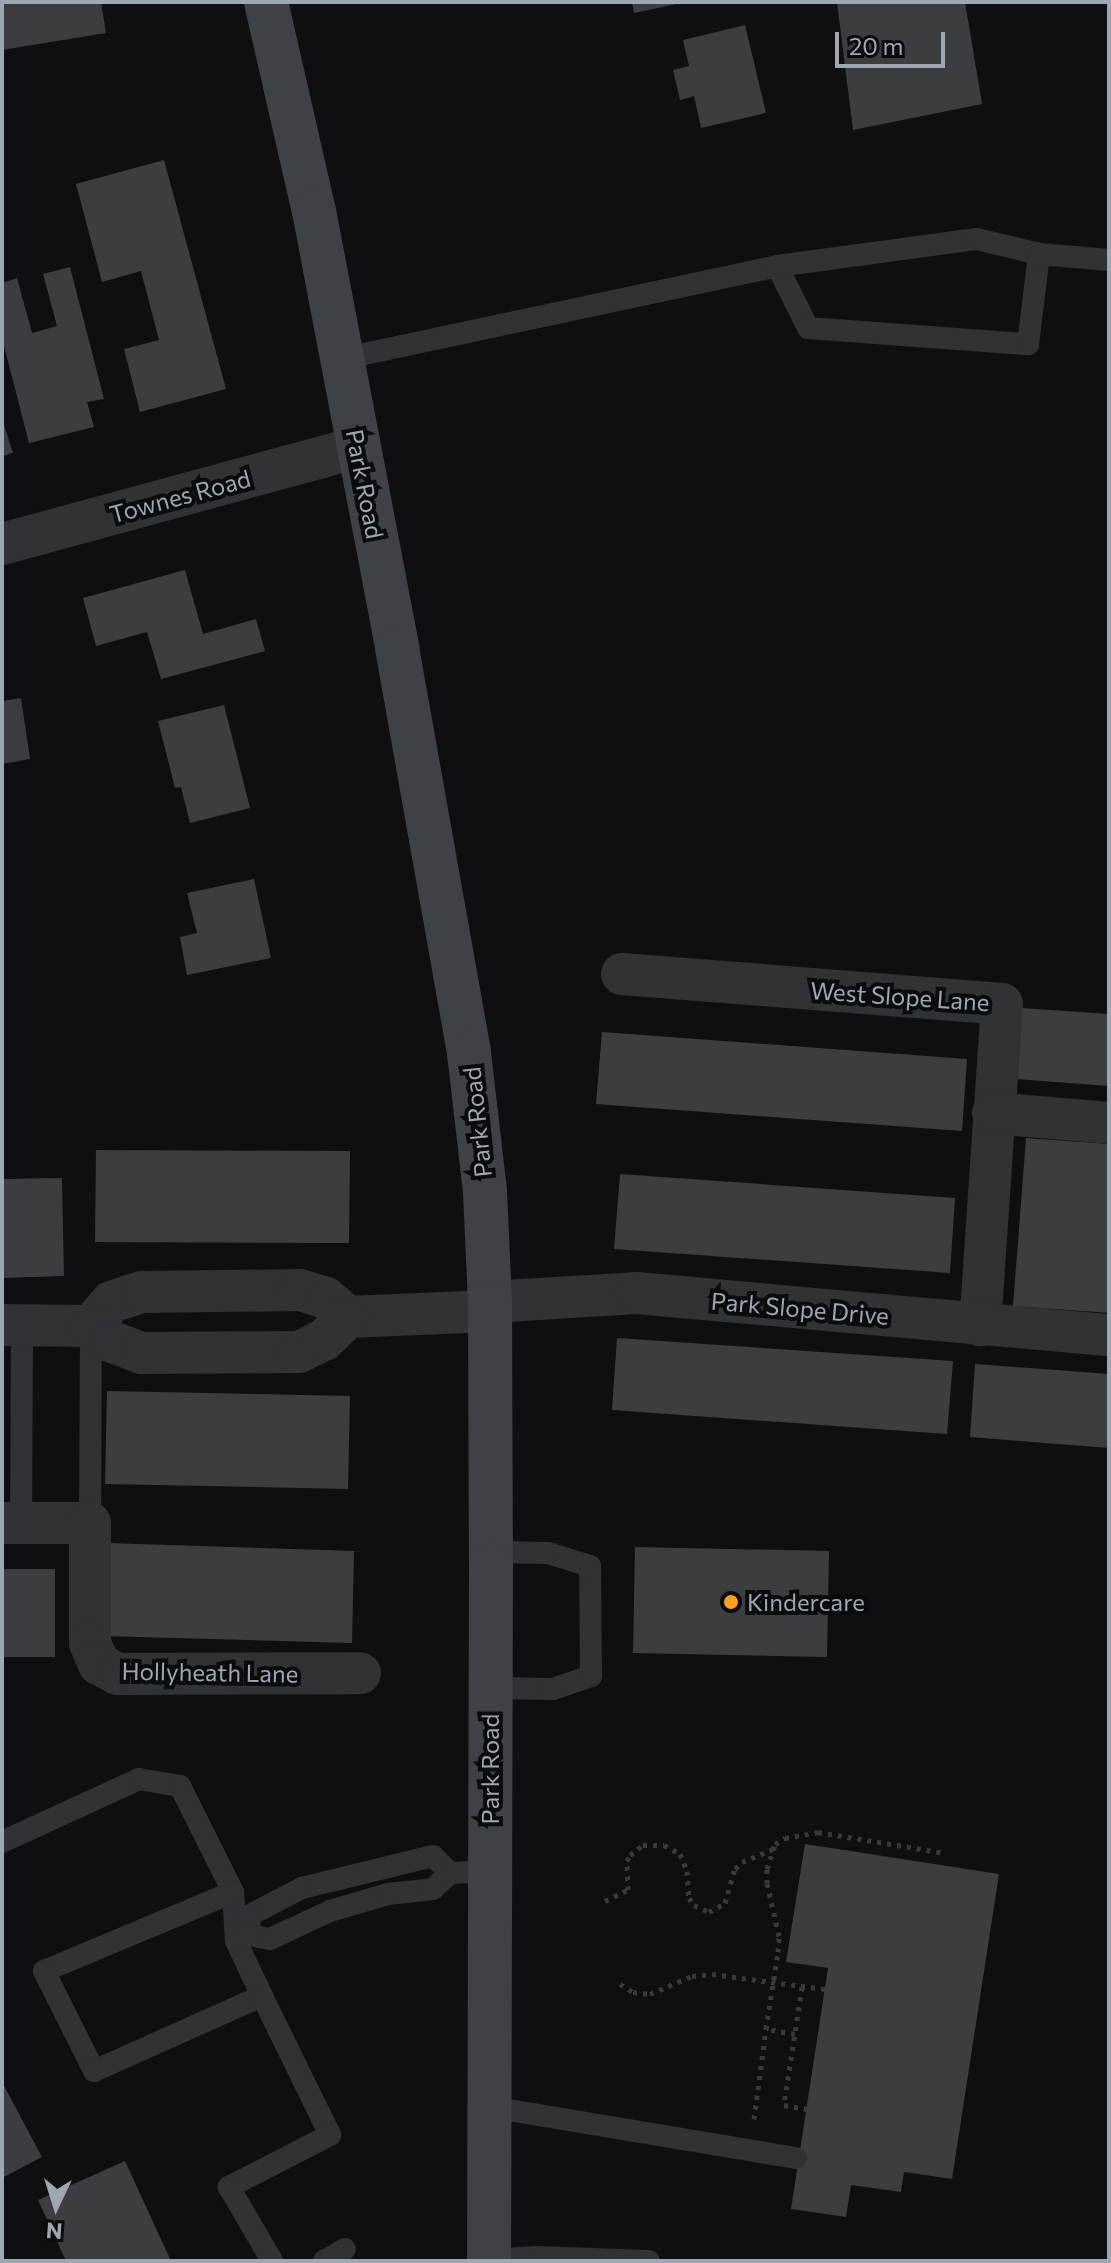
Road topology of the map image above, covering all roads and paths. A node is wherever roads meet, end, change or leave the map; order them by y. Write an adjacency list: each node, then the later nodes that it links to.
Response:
1 (266, 2): 5 (main road, Park Road)
2 (1039, 254): 3 (lane); 4 (lane); 4 (lane)
3 (1109, 260)
4 (777, 266): 5 (lane)
5 (341, 359): 6 (main road, Park Road)
6 (358, 447): 7 (street, Townes Road); 11 (main road, Park Road)
7 (2, 544)
8 (622, 974): 9 (street, West Slope Lane)
9 (993, 1113): 10 (street); 14 (street, West Slope Lane)
10 (1109, 1123)
11 (490, 1306): 12 (street, Park Slope Drive); 14 (street, Park Slope Drive); 19 (main road, Park Road)
12 (348, 1317): 15 (street); 15 (street)
13 (12, 1325): 15 (street); 17 (lane)
14 (980, 1325): 16 (street, Park Slope Drive)
15 (91, 1326): 18 (lane)
16 (1109, 1335)
17 (11, 1523): 18 (street)
18 (90, 1523): 20 (street, Hollyheath Lane)
19 (491, 1552): 21 (main road, Park Road); 21 (lane)
20 (360, 1673)
21 (491, 1688): 25 (main road, Park Road)
22 (2, 1842): 26 (lane)
23 (773, 1849): 24 (path); 27 (path); 29 (path)
24 (945, 1853)
25 (470, 1872): 28 (lane); 28 (lane); 36 (main road, Park Road)
26 (233, 1892): 28 (lane); 33 (lane)
27 (605, 1901)
28 (242, 1938): 33 (lane)
29 (773, 1982): 30 (path); 31 (path); 34 (path)
30 (620, 1984)
31 (802, 1987): 32 (path); 35 (path)
32 (825, 1989)
33 (262, 1996): 41 (lane)
34 (766, 2029): 35 (path); 38 (path)
35 (795, 2034): 37 (path)
36 (491, 2107): 39 (lane); 43 (main road, Park Road)
37 (807, 2109)
38 (754, 2119)
39 (796, 2158)
40 (345, 2249): 42 (lane)
41 (272, 2261)
42 (324, 2261)
43 (489, 2261): 44 (lane)
44 (649, 2261)

